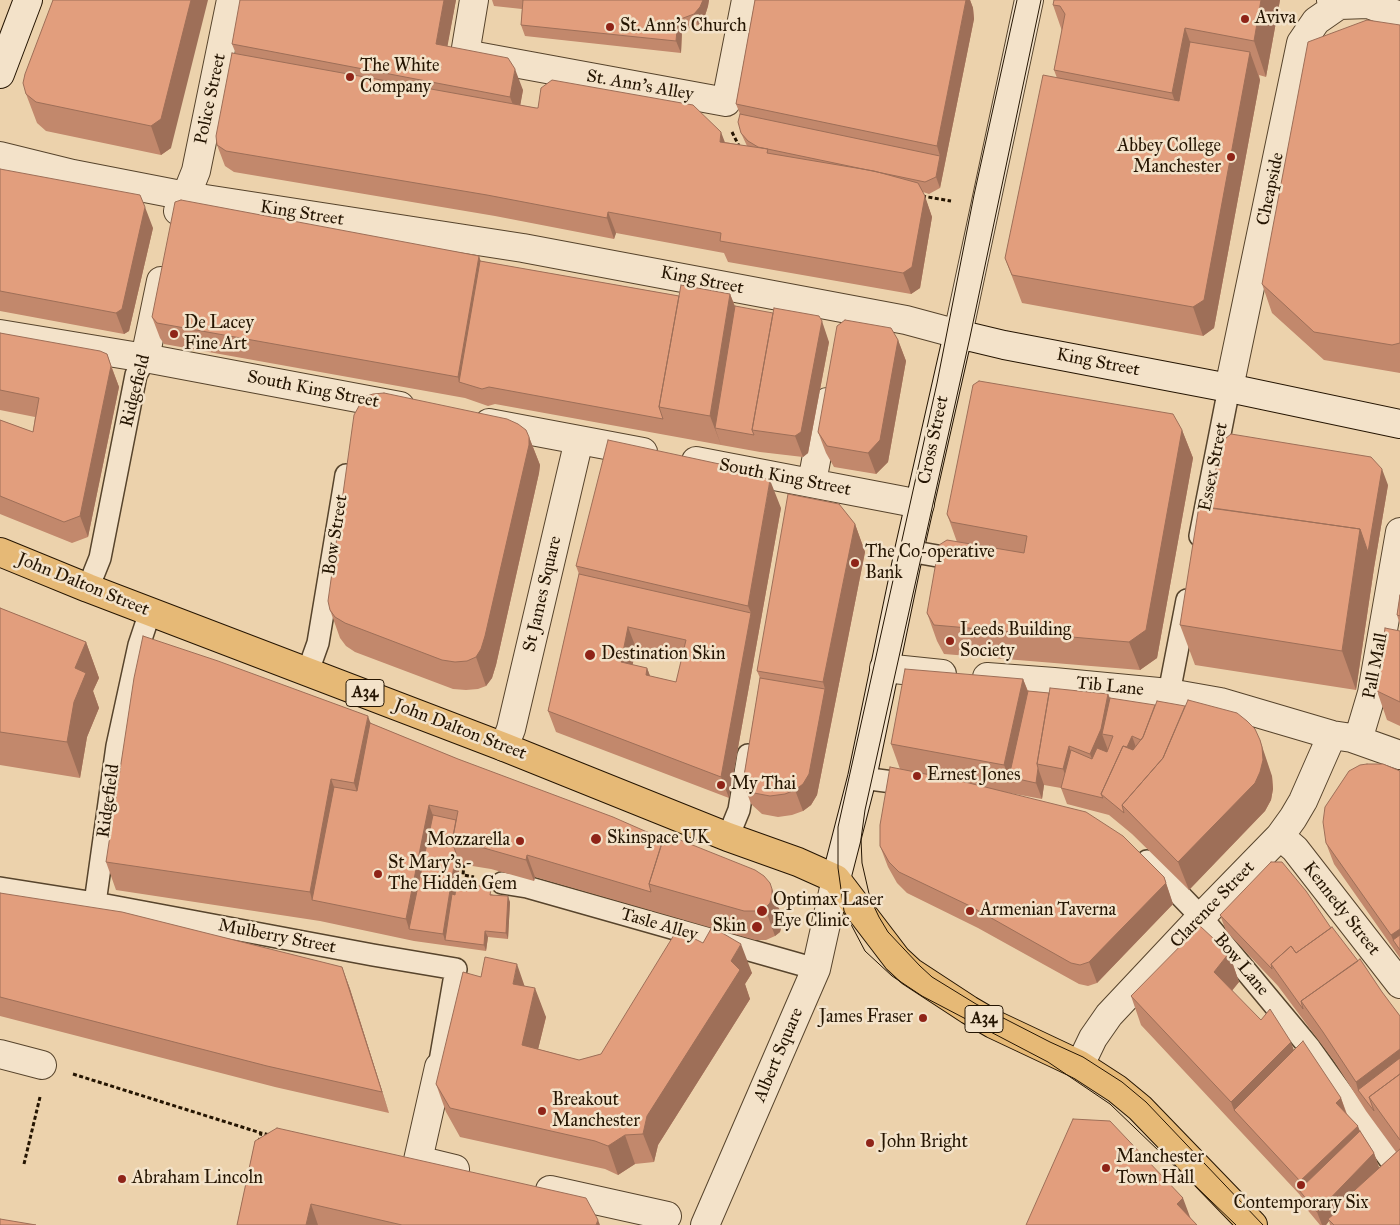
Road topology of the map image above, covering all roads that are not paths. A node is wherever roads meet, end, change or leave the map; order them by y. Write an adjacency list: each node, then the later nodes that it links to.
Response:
1 (28, 0): 9 (street)
2 (231, 0): 11 (street, Police Street)
3 (474, 0): 4 (street, St. Ann's Alley)
4 (746, 0)
5 (1029, 0): 13 (street, Cross Street)
6 (1369, 2): 7 (street); 8 (street)
7 (1335, 3): 16 (street, Cheapside)
8 (1400, 16)
9 (0, 74)
10 (0, 156): 11 (street, King Street)
11 (186, 196): 13 (street, King Street); 14 (street, Ridgefield)
12 (0, 334): 14 (street, South King Street)
13 (958, 334): 16 (street, King Street); 23 (street, Cross Street)
14 (145, 358): 17 (street, South King Street); 28 (lane, Ridgefield)
15 (832, 378): 22 (street)
16 (1229, 388): 19 (street, King Street); 33 (lane, Essex Street)
17 (427, 411)
18 (465, 418): 20 (street, South King Street)
19 (1400, 424)
20 (579, 440): 22 (street, South King Street); 36 (street, St James Square)
21 (348, 460): 32 (lane, Bow Street)
22 (801, 487): 23 (street, South King Street)
23 (920, 504): 25 (street, Cross Street)
24 (1400, 532): 30 (street, Pall Mall)
25 (909, 551): 27 (lane); 31 (street, Cross Street)
26 (0, 552): 28 (main road, John Dalton Street / A34)
27 (983, 564)
28 (88, 588): 29 (main road, John Dalton Street / A34)
29 (150, 612): 32 (main road, John Dalton Street / A34); 46 (lane, Ridgefield)
30 (1390, 648): 35 (street, Pall Mall)
31 (884, 668): 33 (street, Tib Lane); 38 (street, Cross Street)
32 (308, 671): 36 (main road, John Dalton Street / A34)
33 (1169, 693): 35 (street, Tib Lane)
34 (752, 732): 41 (lane)
35 (1345, 738): 37 (street, Tib Lane); 40 (street, Clarence Street)
36 (504, 747): 41 (main road, John Dalton Street / A34)
37 (1400, 755)
38 (862, 778): 39 (lane); 43 (street, Cross Street)
39 (931, 788)
40 (1280, 836): 47 (street, Clarence Street); 49 (street, Kennedy Street)
41 (728, 837): 43 (main road, John Dalton Street / A34)
42 (1135, 849): 47 (lane, Bow Lane)
43 (836, 879): 48 (street, Albert Square); 52 (main road, A34)
44 (502, 883): 48 (lane, Tasle Alley)
45 (0, 888): 46 (lane, Mulberry Street)
46 (95, 903): 53 (lane, Mulberry Street)
47 (1201, 917): 52 (street, Clarence Street); 56 (lane, Bow Lane)
48 (816, 969): 58 (street, Albert Square)
49 (1400, 984)
50 (0, 1054): 51 (street)
51 (42, 1065)
52 (1080, 1065): 59 (main road, A34)
53 (439, 1067): 54 (street)
54 (484, 1175)
55 (521, 1184): 57 (street)
56 (1398, 1184)
57 (668, 1216)
58 (705, 1225)
59 (1253, 1225)

